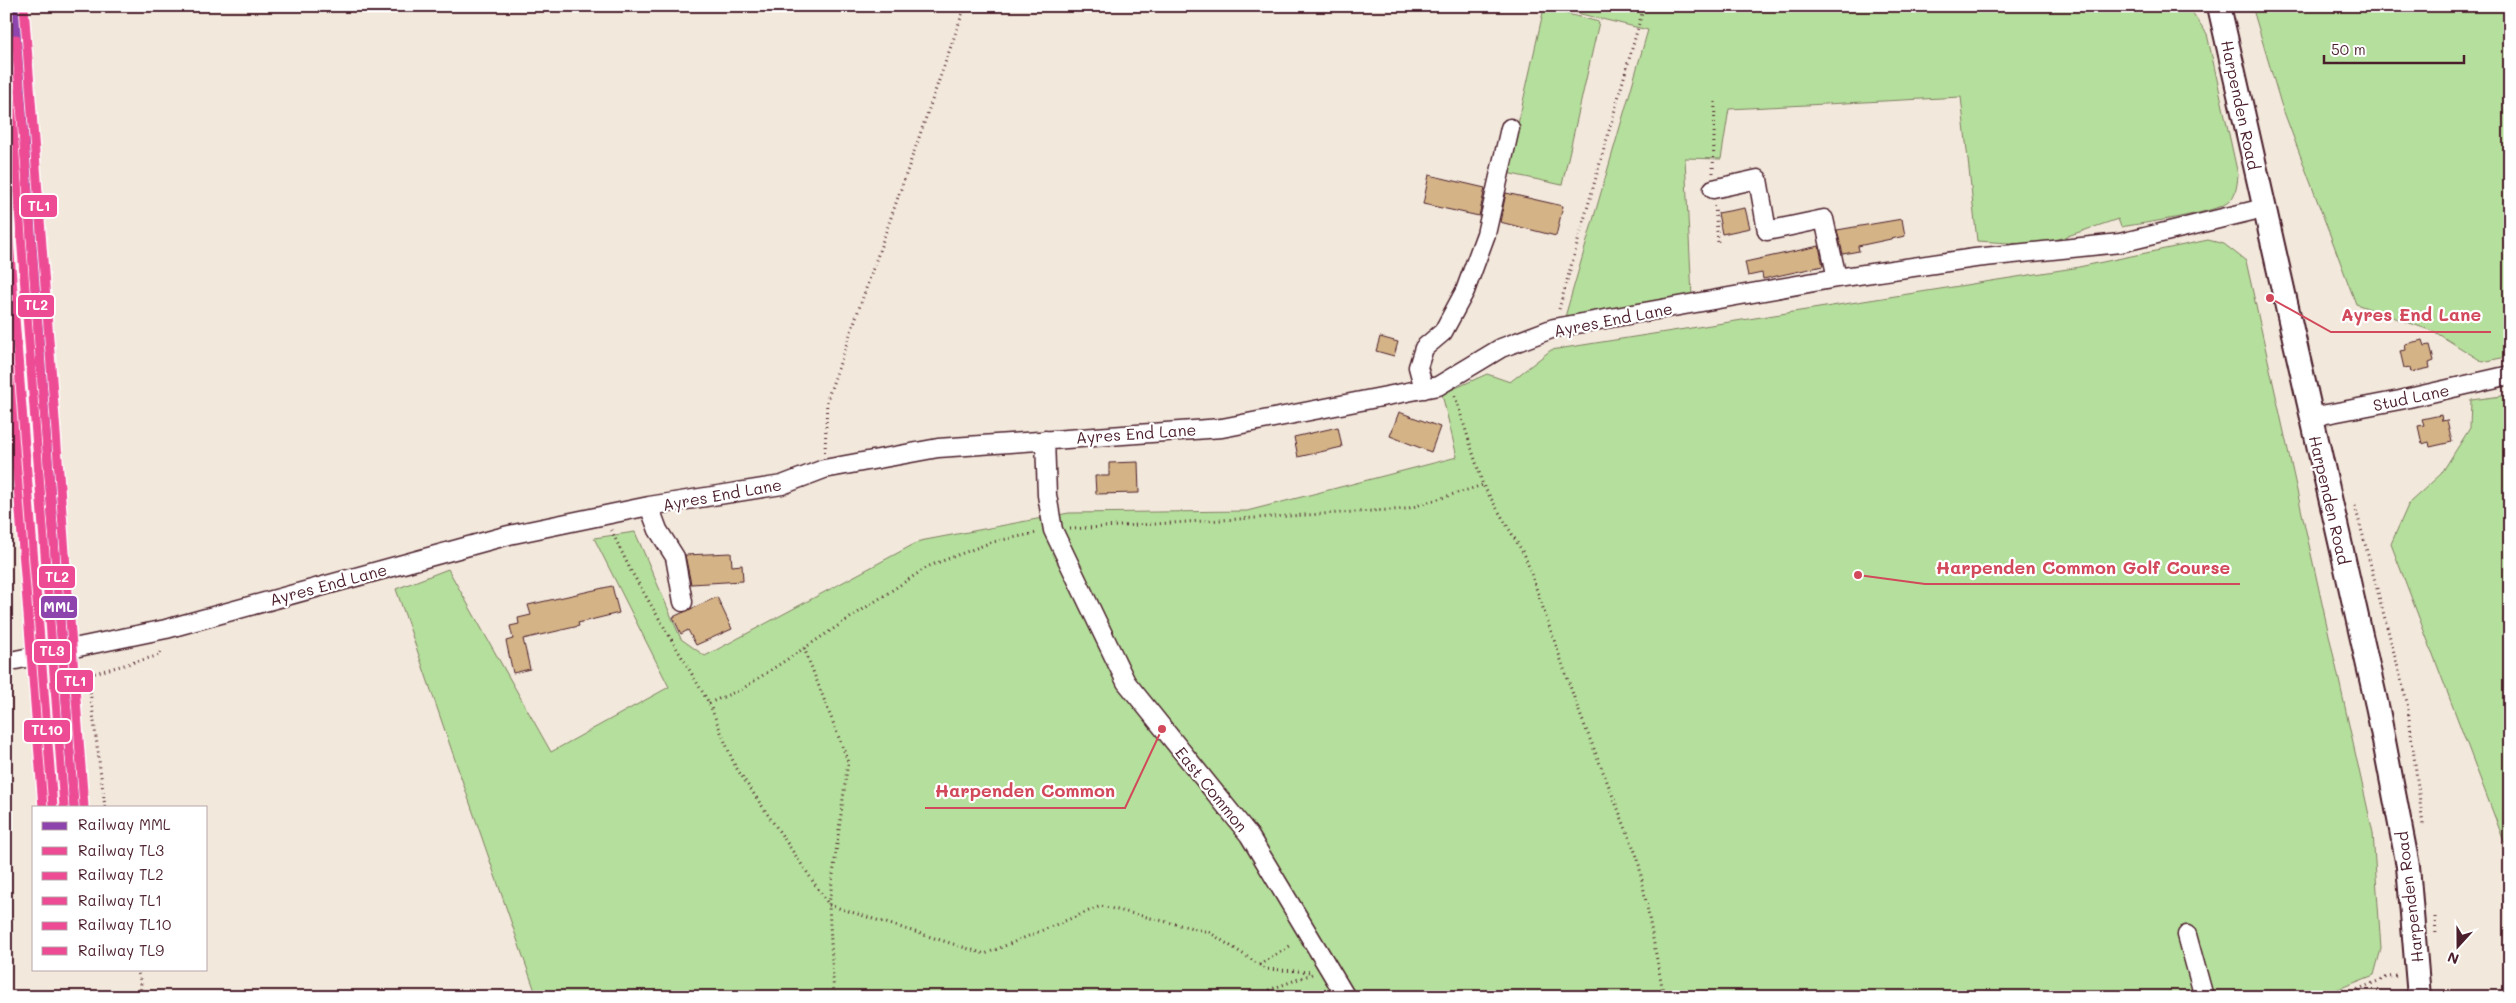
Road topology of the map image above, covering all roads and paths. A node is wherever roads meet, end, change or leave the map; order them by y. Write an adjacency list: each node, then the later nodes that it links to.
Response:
1 (964, 6): 14 (path)
2 (1644, 6): 8 (path)
3 (2219, 6): 6 (main road, Harpenden Road)
4 (1510, 128): 11 (street)
5 (1713, 189): 7 (street)
6 (2264, 208): 7 (street, Ayres End Lane); 12 (main road, Harpenden Road)
7 (1837, 278): 8 (street, Ayres End Lane)
8 (1554, 328): 10 (street, Ayres End Lane)
9 (2510, 375): 12 (street, Stud Lane)
10 (1449, 379): 11 (street, Ayres End Lane); 15 (path)
11 (1424, 389): 13 (street, Ayres End Lane)
12 (2312, 417): 30 (main road, Harpenden Road)
13 (1045, 440): 14 (street, Ayres End Lane); 18 (street, East Common)
14 (824, 469): 16 (street, Ayres End Lane)
15 (1483, 485): 18 (path); 35 (path)
16 (649, 506): 17 (street, Ayres End Lane); 19 (street)
17 (603, 514): 20 (street, Ayres End Lane); 23 (path)
18 (1053, 530): 21 (path); 26 (street, East Common)
19 (683, 602)
20 (166, 629): 22 (street, Ayres End Lane); 24 (path)
21 (804, 648): 23 (path); 25 (path)
22 (6, 662)
23 (709, 703): 25 (path)
24 (104, 806)
25 (829, 905): 28 (path); 32 (path)
26 (1308, 934): 28 (path); 34 (street, East Common)
27 (2187, 935): 36 (street)
28 (1259, 965): 33 (path)
29 (137, 970): 31 (path)
30 (2419, 986): 37 (path)
31 (140, 997)
32 (834, 997)
33 (1250, 997)
34 (1346, 997)
35 (1664, 997)
36 (2204, 997)
37 (2339, 997)

